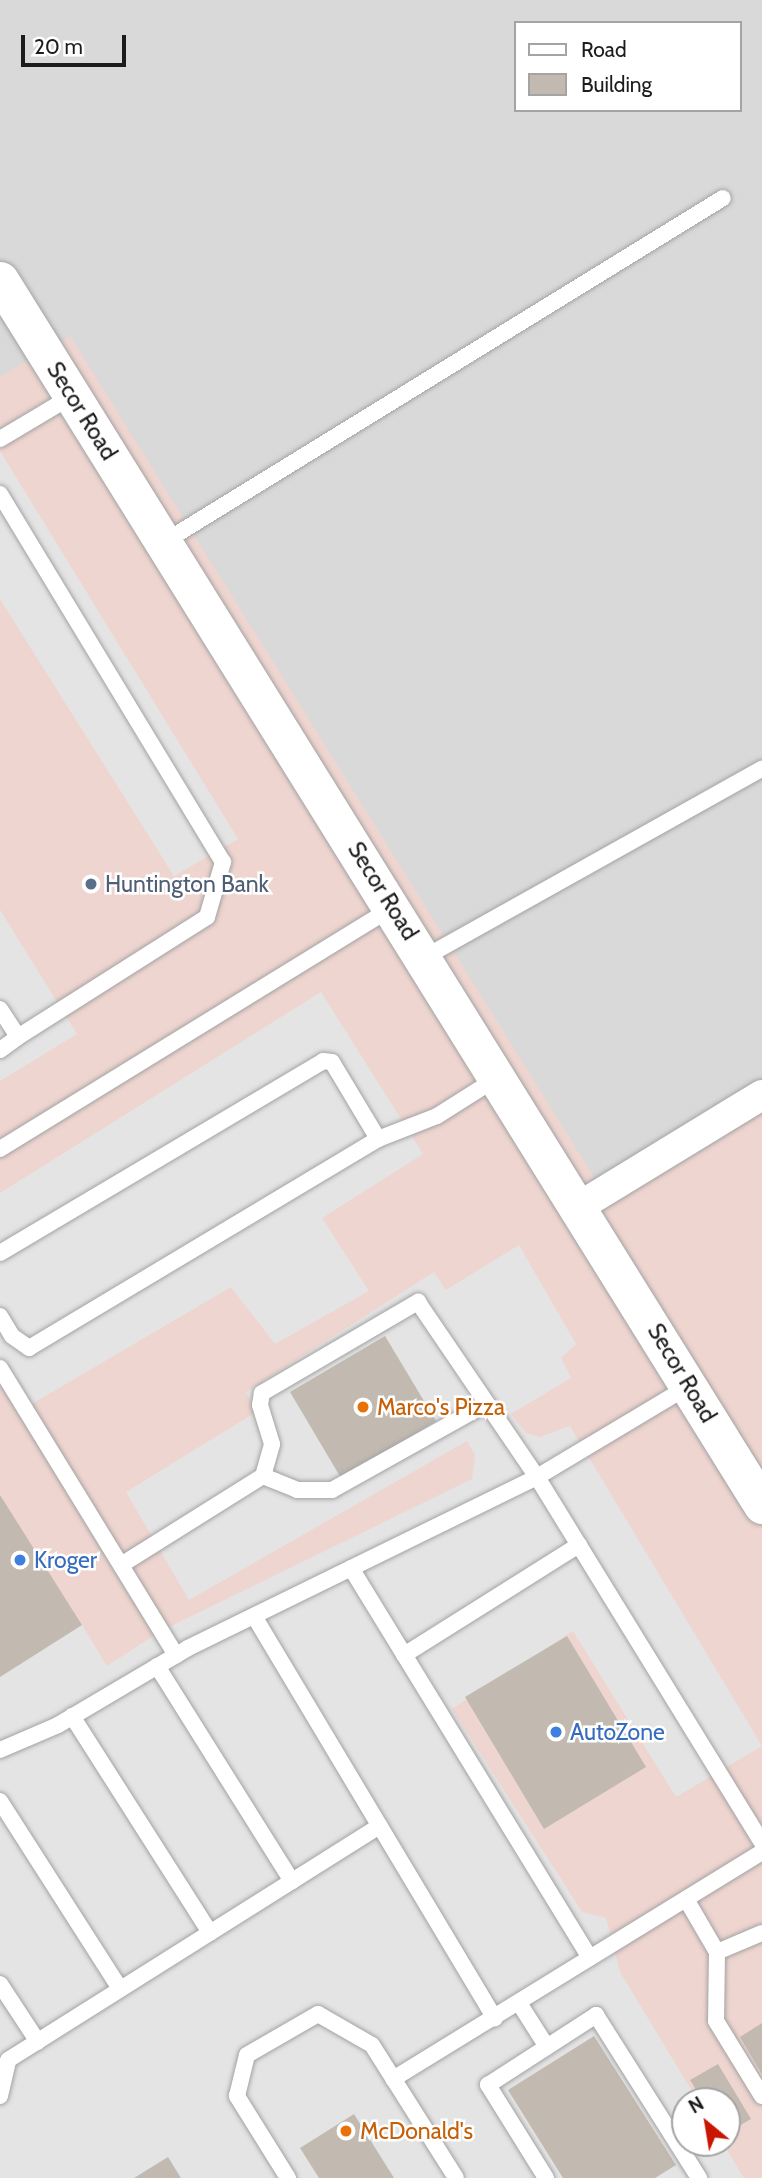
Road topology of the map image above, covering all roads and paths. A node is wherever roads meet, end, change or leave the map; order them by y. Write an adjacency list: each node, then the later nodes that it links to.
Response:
1 (723, 198): 6 (lane)
2 (0, 280): 3 (street, Secor Road)
3 (72, 396): 4 (lane); 6 (street, Secor Road)
4 (0, 439)
5 (0, 494): 11 (lane)
6 (164, 542): 8 (street, Secor Road)
7 (762, 769): 9 (lane)
8 (393, 906): 9 (street, Secor Road); 16 (lane)
9 (425, 957): 13 (street, Secor Road)
10 (0, 1009): 11 (lane)
11 (18, 1037): 12 (lane)
12 (0, 1050)
13 (499, 1077): 15 (lane); 17 (street, Secor Road)
14 (762, 1095): 17 (street)
15 (378, 1139): 18 (lane); 19 (lane)
16 (2, 1142)
17 (580, 1206): 21 (street, Secor Road)
18 (0, 1254)
19 (0, 1316)
20 (0, 1368): 27 (lane)
21 (689, 1385): 24 (lane); 25 (street, Secor Road)
22 (484, 1405): 23 (lane); 23 (lane); 24 (lane)
23 (263, 1476): 27 (lane)
24 (537, 1477): 26 (lane); 28 (lane)
25 (762, 1505)
26 (579, 1545): 31 (lane); 37 (lane)
27 (121, 1566): 30 (lane)
28 (351, 1568): 29 (lane); 31 (lane)
29 (254, 1616): 30 (lane); 36 (lane)
30 (176, 1655): 32 (lane)
31 (404, 1655): 44 (lane)
32 (157, 1666): 33 (lane); 39 (lane)
33 (72, 1716): 34 (lane); 41 (lane)
34 (0, 1750)
35 (0, 1801): 46 (lane)
36 (380, 1826): 39 (lane); 48 (lane)
37 (762, 1843)
38 (762, 1852): 40 (lane)
39 (292, 1881): 41 (lane)
40 (686, 1899): 43 (lane); 44 (lane)
41 (210, 1933): 46 (lane)
42 (762, 1933): 43 (lane)
43 (717, 1952): 53 (lane)
44 (590, 1958): 47 (lane)
45 (0, 1984): 49 (lane)
46 (120, 1989): 49 (lane)
47 (519, 2003): 48 (lane); 50 (lane)
48 (495, 2018): 51 (lane)
49 (38, 2042): 52 (lane)
50 (547, 2047): 56 (lane); 57 (lane)
51 (393, 2079): 54 (lane); 55 (lane)
52 (0, 2096)
53 (762, 2096)
54 (288, 2178)
55 (456, 2178)
56 (546, 2178)
57 (699, 2178)

